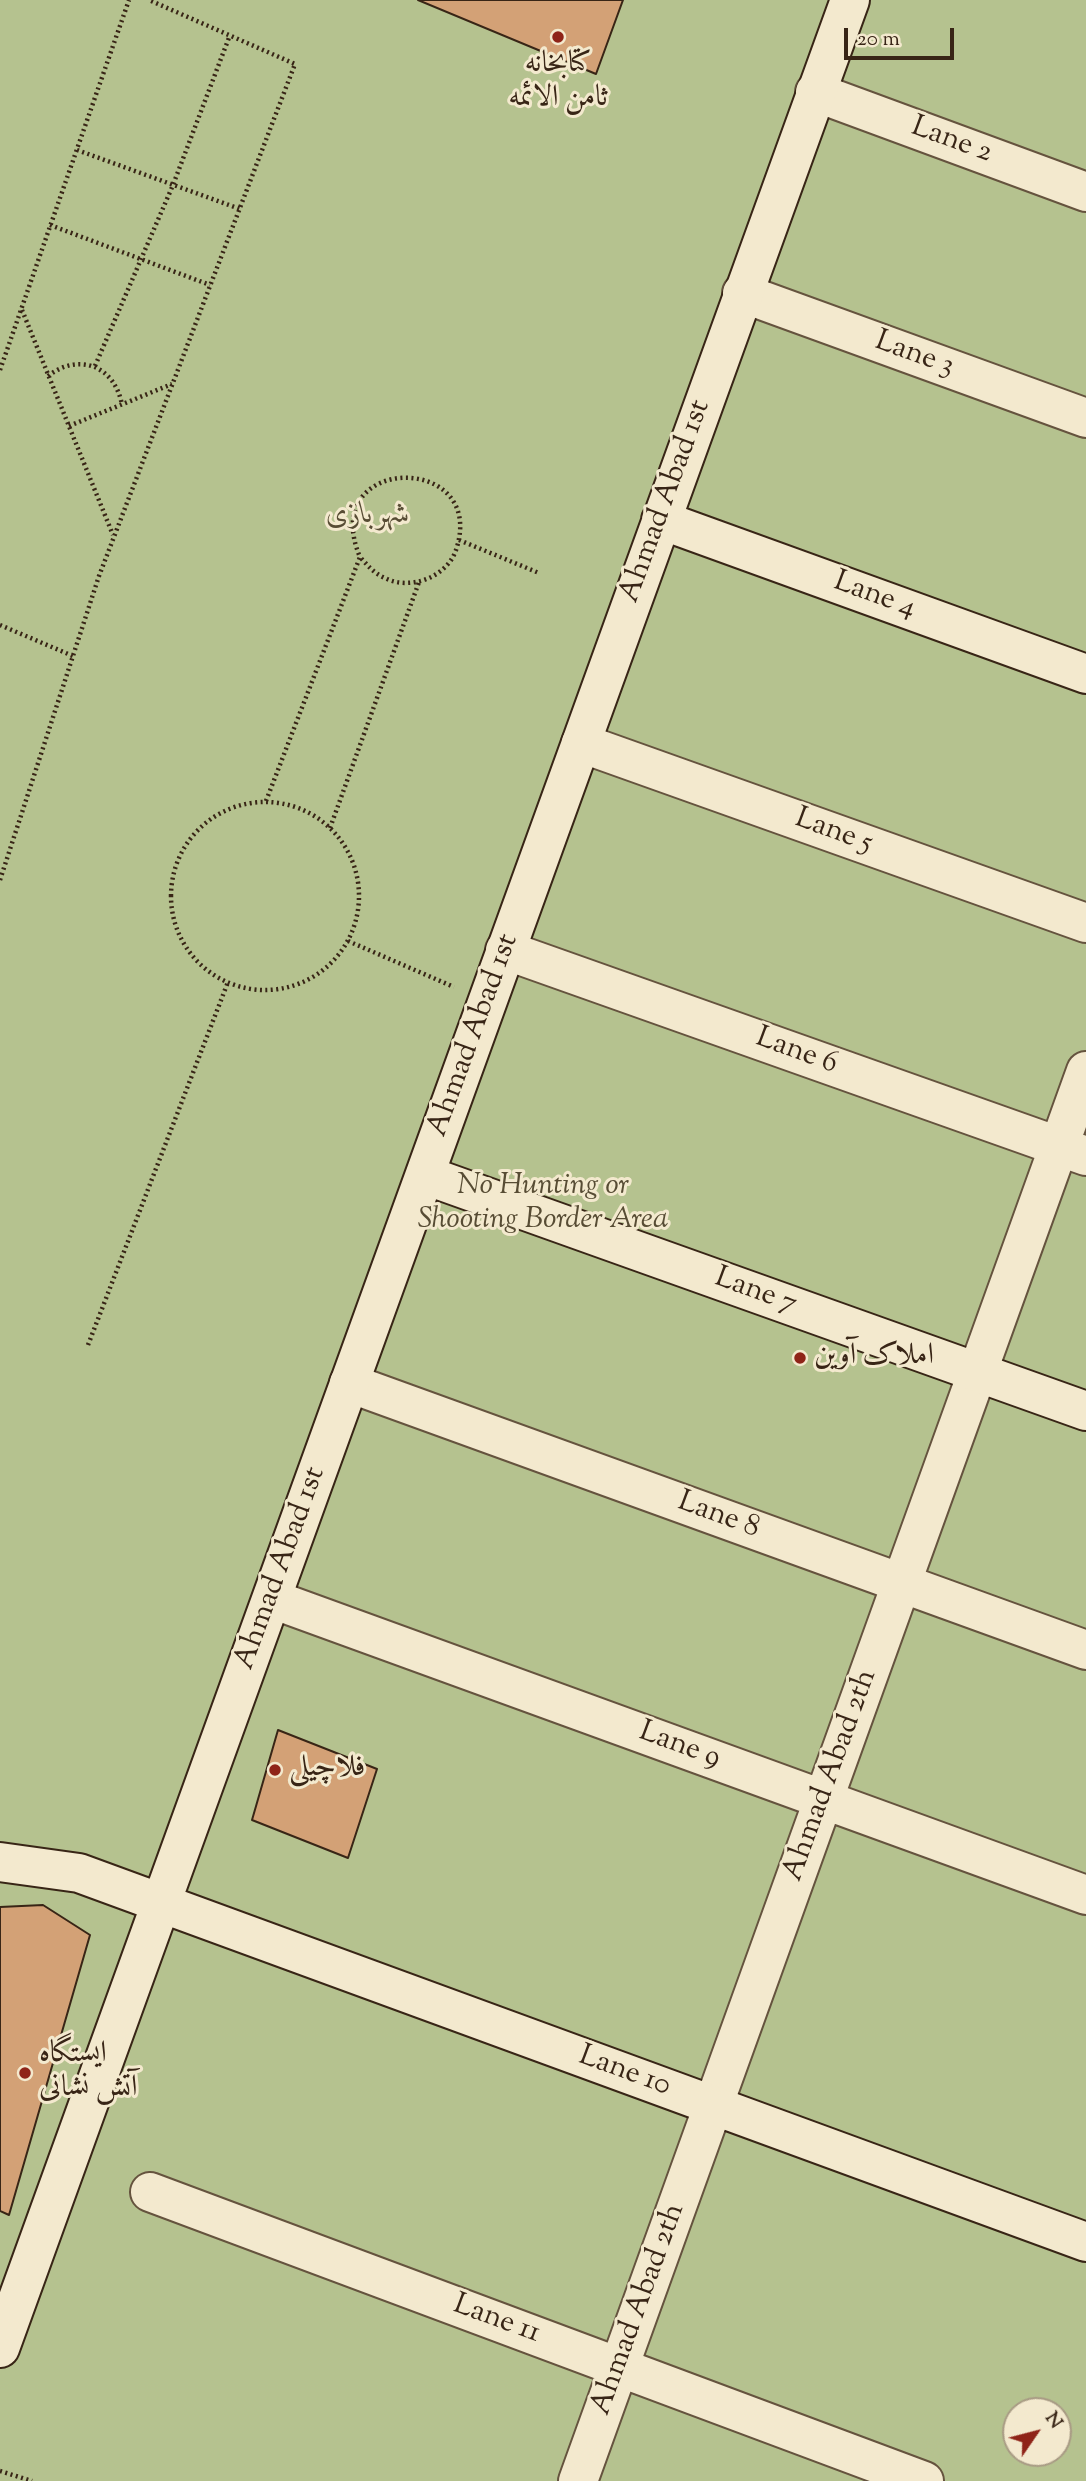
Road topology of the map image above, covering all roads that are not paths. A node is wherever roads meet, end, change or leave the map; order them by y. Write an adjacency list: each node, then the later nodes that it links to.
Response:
1 (850, 0): 2 (street, Ahmad Abad 1st)
2 (815, 92): 3 (street, Lane 2); 4 (street, Ahmad Abad 1st)
3 (1086, 192)
4 (743, 293): 5 (street, Lane 3); 6 (street, Ahmad Abad 1st)
5 (1086, 418)
6 (661, 520): 7 (street, Lane 4); 8 (street, Ahmad Abad 1st)
7 (1086, 674)
8 (581, 743): 9 (street, Lane 5); 10 (street, Ahmad Abad 1st)
9 (1086, 923)
10 (505, 950): 12 (street, Lane 6); 13 (street, Ahmad Abad 1st)
11 (1086, 1071): 12 (street, Ahmad Abad 2th)
12 (1072, 1152): 14 (street, Ahmad Abad 2th)
13 (425, 1175): 14 (street, Lane 7); 15 (street, Ahmad Abad 1st)
14 (978, 1372): 16 (street, Lane 7); 17 (street, Ahmad Abad 2th)
15 (349, 1383): 17 (street, Lane 8); 18 (street, Ahmad Abad 1st)
16 (1086, 1411)
17 (902, 1583): 19 (street, Lane 8); 20 (street, Ahmad Abad 2th)
18 (272, 1599): 20 (street, Lane 9); 23 (street, Ahmad Abad 1st)
19 (1086, 1650)
20 (823, 1800): 22 (street, Lane 9); 24 (street, Ahmad Abad 2th)
21 (0, 1862): 23 (street, Lane 10)
22 (1086, 1895)
23 (161, 1904): 24 (street, Lane 10); 27 (street, Ahmad Abad 1st)
24 (713, 2106): 26 (street, Lane 10); 28 (street, Ahmad Abad 2th)
25 (150, 2192): 28 (street, Lane 11)
26 (1086, 2242)
27 (0, 2348)
28 (620, 2367): 29 (street, Ahmad Abad 2th); 30 (street, Lane 11)
29 (578, 2481)
30 (924, 2481)

